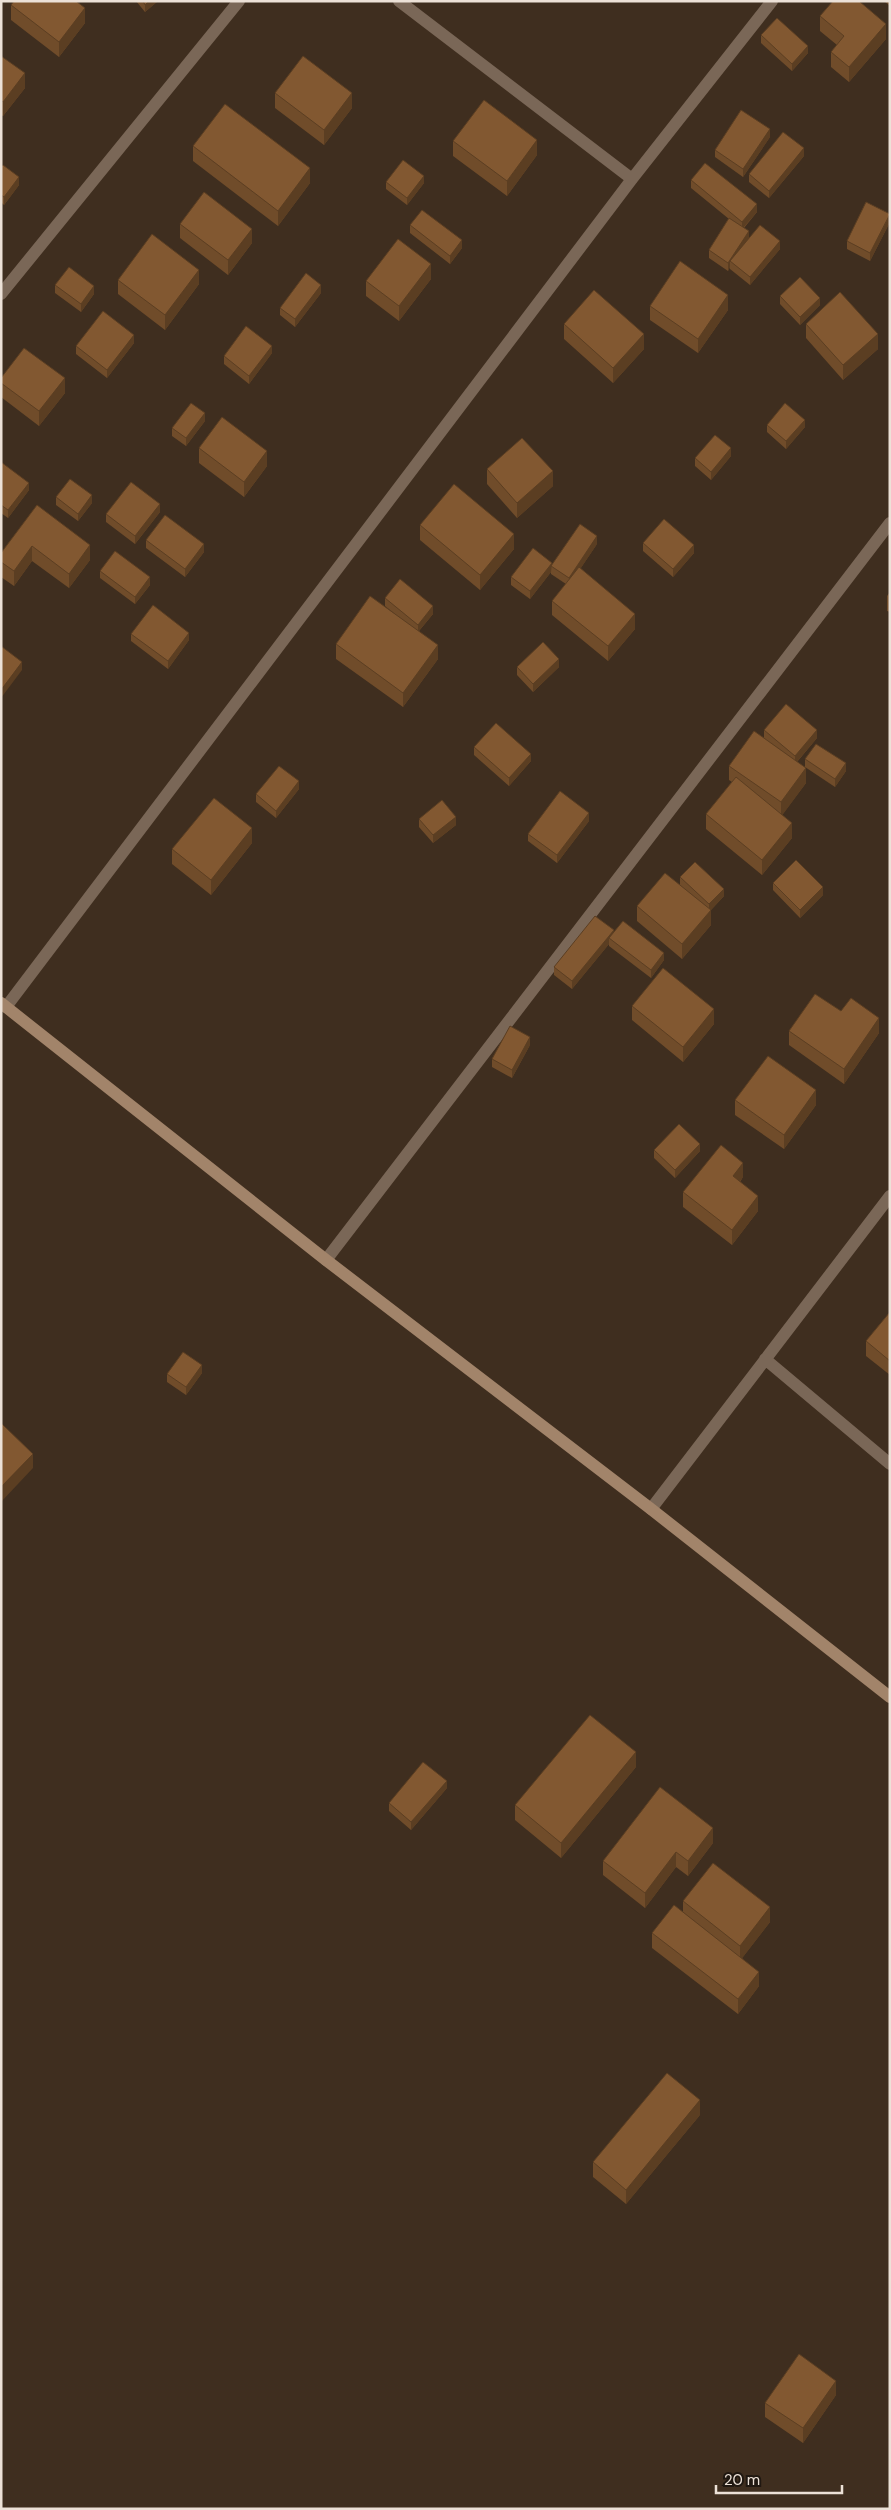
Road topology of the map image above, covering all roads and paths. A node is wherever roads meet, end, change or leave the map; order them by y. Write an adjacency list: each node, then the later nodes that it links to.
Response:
1 (240, 1): 5 (street)
2 (399, 1): 4 (street)
3 (772, 1): 4 (street)
4 (632, 179): 7 (street)
5 (1, 294)
6 (890, 523): 9 (street)
7 (4, 1005): 9 (main road)
8 (890, 1196): 10 (street)
9 (326, 1260): 12 (main road)
10 (765, 1359): 11 (street); 12 (street)
11 (890, 1464)
12 (651, 1508): 13 (main road)
13 (890, 1697)

